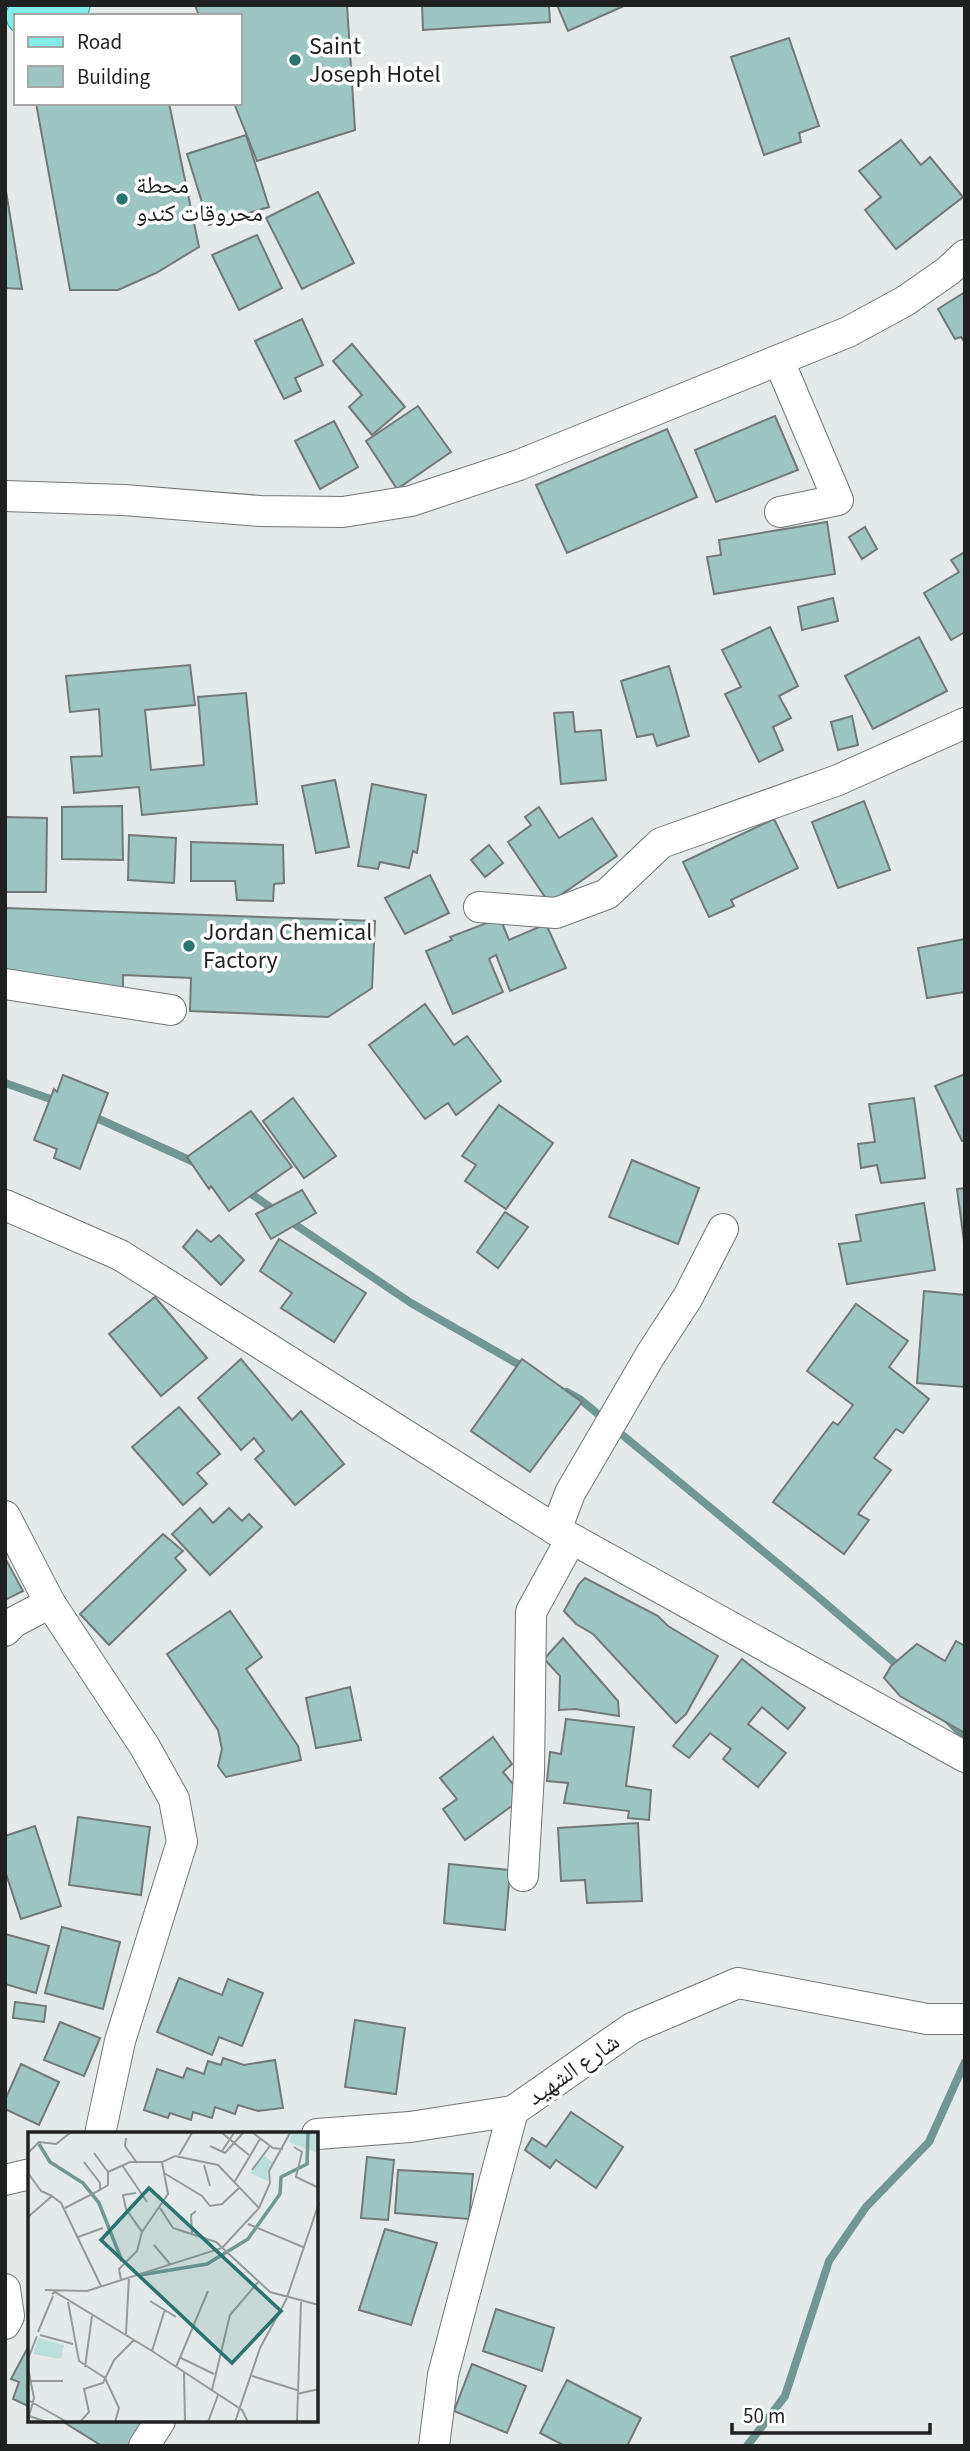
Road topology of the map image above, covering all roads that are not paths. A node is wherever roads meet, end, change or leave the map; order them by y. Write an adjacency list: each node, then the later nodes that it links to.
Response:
1 (71, 5): 2 (main road)
2 (33, 14)
3 (965, 254): 4 (street)
4 (779, 361): 5 (street); 6 (street)
5 (5, 496)
6 (780, 512)
7 (965, 723): 8 (street)
8 (479, 907)
9 (5, 984): 10 (street)
10 (171, 1010)
11 (5, 1205): 14 (street)
12 (723, 1229): 14 (street)
13 (5, 1516): 15 (street)
14 (563, 1535): 17 (street); 18 (street)
15 (50, 1603): 16 (street); 21 (street)
16 (5, 1631)
17 (965, 1757)
18 (523, 1876)
19 (965, 2019): 20 (street, شارع الشهيد)
20 (513, 2111): 22 (street); 29 (street, شارع الشهيد)
21 (100, 2132)
22 (318, 2134)
23 (28, 2175): 24 (street)
24 (5, 2180)
25 (5, 2289): 26 (street)
26 (5, 2324)
27 (159, 2423): 28 (street)
28 (144, 2446)
29 (434, 2446)

